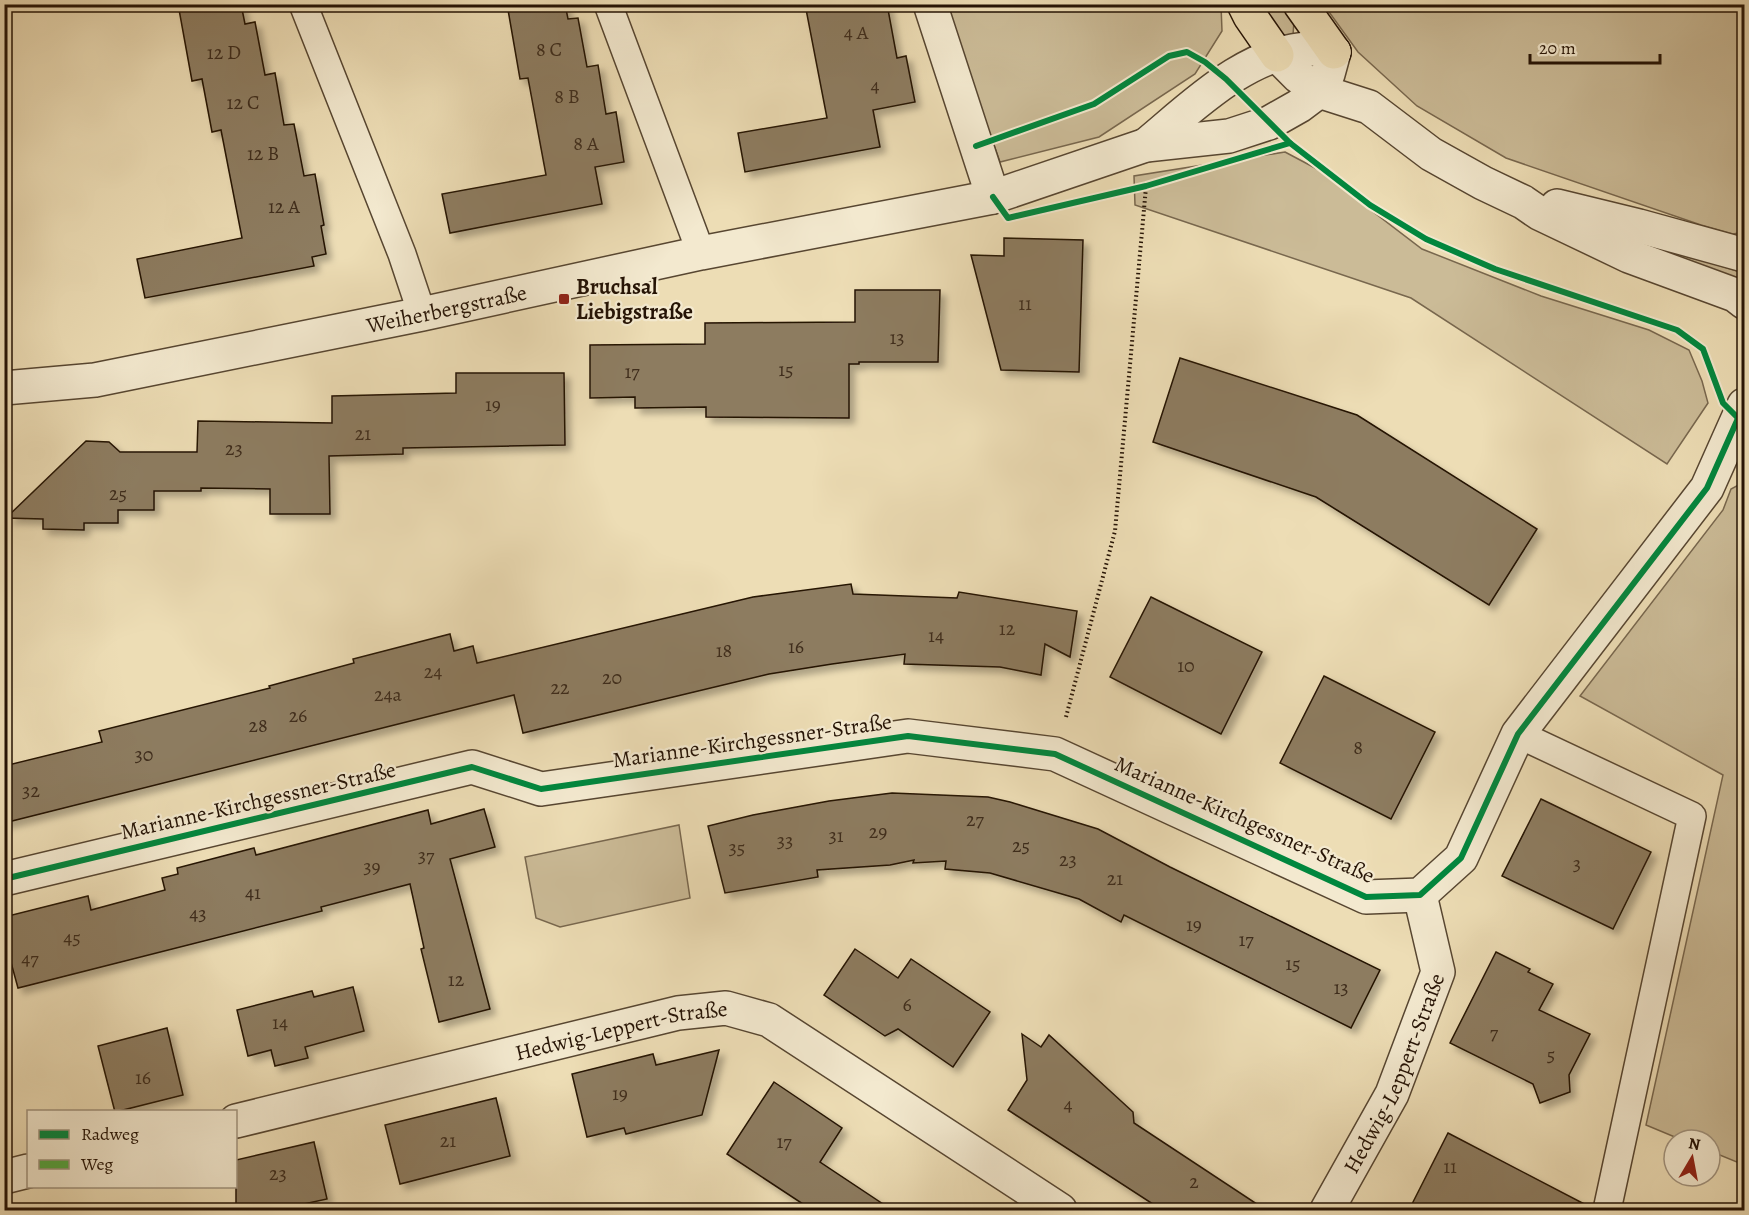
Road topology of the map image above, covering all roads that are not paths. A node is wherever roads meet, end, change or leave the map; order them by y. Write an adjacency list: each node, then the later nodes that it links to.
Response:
1 (303, 4): 16 (lane)
2 (608, 4): 13 (lane)
3 (930, 4): 11 (street)
4 (1244, 4): 7 (main road)
5 (1300, 4): 6 (main road)
6 (1334, 52): 7 (street, Weiherbergstraße); 8 (street); 9 (street)
7 (1277, 55): 8 (street); 10 (street, Weiherbergstraße)
8 (1319, 91): 9 (street); 10 (street, Weiherbergstraße)
9 (1369, 107): 12 (street)
10 (1146, 145): 11 (street, Weiherbergstraße)
11 (993, 196): 13 (street, Weiherbergstraße)
12 (1523, 202): 14 (street); 15 (street)
13 (701, 253): 16 (street, Weiherbergstraße)
14 (1744, 255)
15 (1744, 302)
16 (422, 314): 17 (street, Weiherbergstraße)
17 (6, 382)
18 (1744, 405): 20 (street)
19 (1744, 461): 20 (street)
20 (1707, 488): 21 (street)
21 (1518, 734): 23 (street); 31 (lane)
22 (4, 879): 23 (street, Marianne-Kirchgessner-Straße)
23 (1420, 895): 30 (street, Hedwig-Leppert-Straße)
24 (237, 1121): 25 (street, Hedwig-Leppert-Straße)
25 (975, 1155): 28 (street, Hedwig-Leppert-Straße); 29 (street, Hedwig-Leppert-Straße)
26 (27, 1171): 27 (street)
27 (4, 1177)
28 (1027, 1210)
29 (1060, 1210)
30 (1327, 1210)
31 (1607, 1210)

